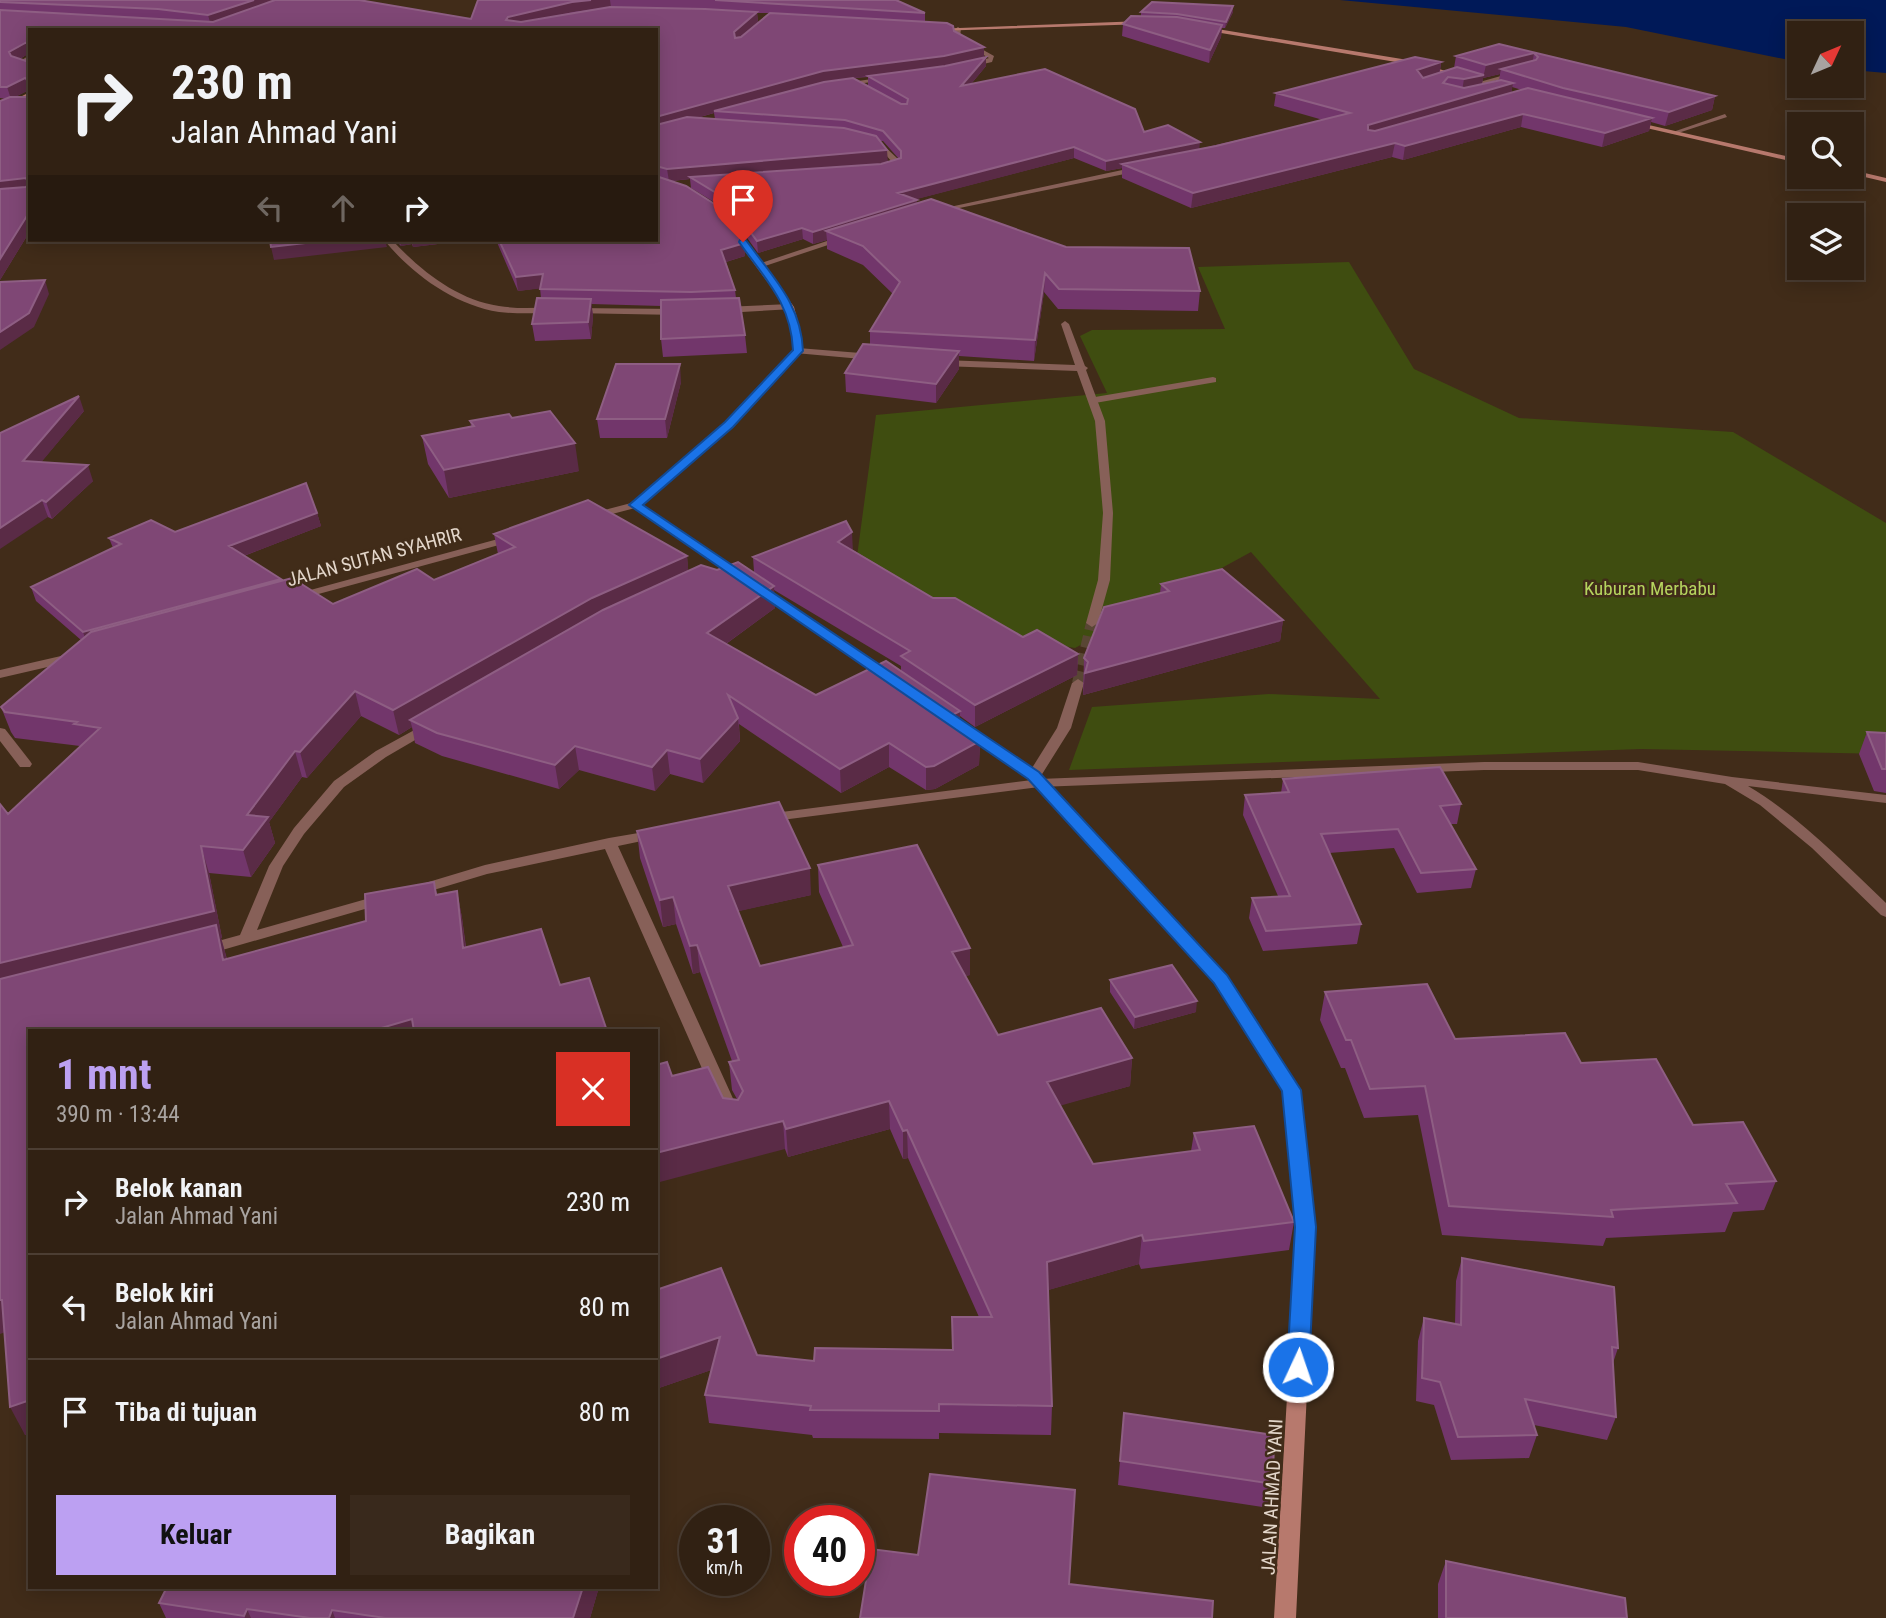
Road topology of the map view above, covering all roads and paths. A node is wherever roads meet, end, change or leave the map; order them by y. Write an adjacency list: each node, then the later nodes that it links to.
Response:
1 (1156, 23): 4 (street)
2 (1199, 28): 9 (street)
3 (932, 29): 4 (street)
4 (958, 29): 7 (street)
5 (28, 58): 6 (street)
6 (28, 66)
7 (956, 69)
8 (1518, 73): 13 (street)
9 (1455, 75): 11 (street); 13 (street)
10 (898, 78): 12 (street)
11 (1434, 80)
12 (852, 82): 14 (street); 16 (street)
13 (1479, 83): 15 (street)
14 (838, 85)
15 (1497, 88)
16 (869, 91)
17 (28, 95): 19 (street)
18 (0, 103): 19 (street)
19 (10, 103): 20 (street); 21 (street)
20 (28, 104)
21 (0, 110)
22 (1725, 116): 24 (street)
23 (1618, 120): 24 (street)
24 (1673, 132): 26 (street)
25 (868, 141): 28 (street)
26 (1787, 158)
27 (1156, 165): 31 (street)
28 (881, 170)
29 (1864, 175): 30 (street)
30 (1886, 180)
31 (930, 212)
32 (722, 214): 35 (street)
33 (851, 236): 35 (street)
34 (390, 242): 38 (street)
35 (759, 265): 36 (street)
36 (790, 307): 37 (street); 40 (street)
37 (720, 311)
38 (692, 312)
39 (1065, 324): 43 (street)
40 (798, 351): 41 (street); 46 (street)
41 (878, 358)
42 (932, 362): 43 (street)
43 (1083, 368): 45 (street)
44 (1213, 380): 45 (street)
45 (1094, 400): 52 (street)
46 (635, 505): 47 (street); 49 (street)
47 (583, 519)
48 (531, 533): 51 (street, JALAN SUTAN SYAHRIR)
49 (729, 567): 50 (street); 55 (street)
50 (710, 576)
51 (282, 600)
52 (1092, 623)
53 (93, 652): 54 (street)
54 (0, 674)
55 (899, 683)
56 (1077, 683): 61 (street)
57 (933, 706): 61 (street, JALAN AHMAD YANI)
58 (437, 721): 68 (street)
59 (0, 732): 60 (street)
60 (25, 764)
61 (1036, 779): 62 (street); 64 (street); 71 (street, JALAN AHMAD YANI)
62 (1729, 780): 63 (street); 67 (street)
63 (1886, 799)
64 (754, 820)
65 (674, 832): 66 (street)
66 (608, 842): 68 (street); 70 (street)
67 (1886, 912)
68 (246, 939): 69 (street)
69 (194, 952)
70 (734, 1120)
71 (1285, 1618)

